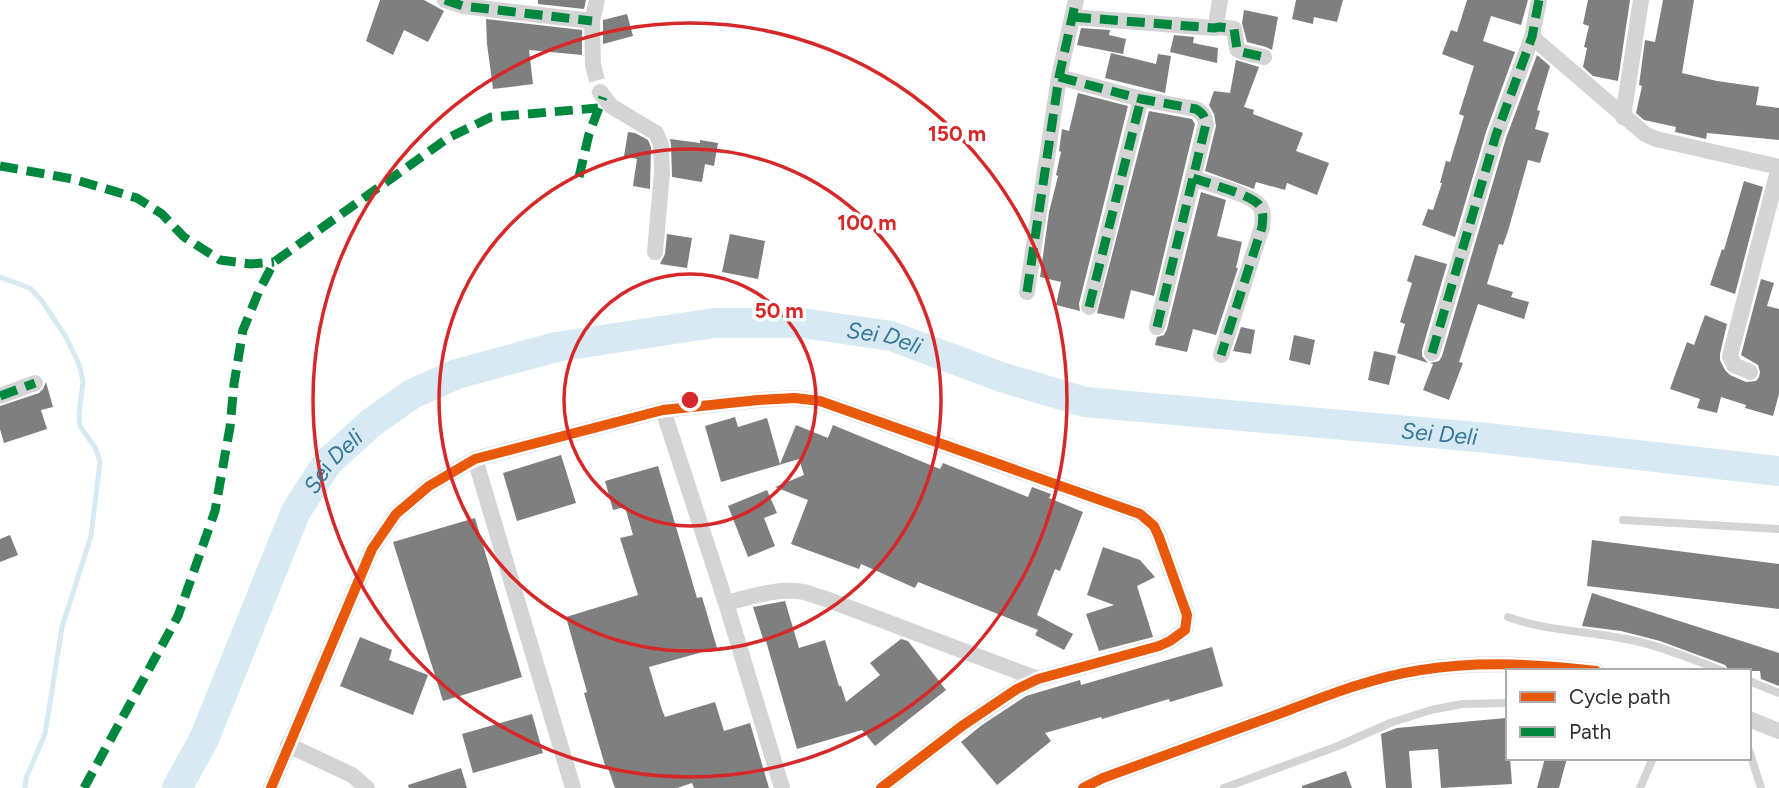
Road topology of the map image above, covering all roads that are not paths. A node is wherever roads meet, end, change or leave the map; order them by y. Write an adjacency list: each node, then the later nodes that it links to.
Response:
1 (445, 0): 9 (street)
2 (597, 0): 9 (street)
3 (1076, 0): 7 (street)
4 (1220, 0): 8 (street)
5 (1539, 0): 10 (street)
6 (1641, 0): 16 (street)
7 (1073, 17): 11 (street); 13 (street)
8 (1217, 18)
9 (592, 21): 12 (street)
10 (1532, 37): 16 (street); 23 (street)
11 (1264, 57)
12 (593, 65)
13 (1059, 77): 15 (street); 20 (street)
14 (600, 92): 19 (street)
15 (1141, 99): 18 (street); 21 (street)
16 (1623, 117): 17 (street)
17 (1779, 167): 25 (street)
18 (1193, 178): 22 (street); 24 (street)
19 (655, 251)
20 (1027, 292)
21 (1089, 307)
22 (1157, 327)
23 (1432, 353)
24 (1221, 355)
25 (1750, 372)
26 (34, 383): 27 (street)
27 (0, 396)
28 (663, 410): 29 (street); 32 (street); 36 (street)
29 (475, 459): 42 (street); 48 (street)
30 (1623, 520): 31 (lane)
31 (1779, 529)
32 (726, 603): 36 (street); 49 (street)
33 (1508, 617): 35 (lane)
34 (1581, 669): 45 (street)
35 (1718, 669)
36 (1038, 679): 50 (street)
37 (1751, 682): 38 (lane)
38 (1779, 693)
39 (1506, 703): 52 (lane)
40 (1751, 720): 41 (street)
41 (1779, 731)
42 (288, 745): 46 (street); 47 (street)
43 (1751, 757): 54 (lane)
44 (1652, 760): 53 (lane)
45 (1105, 783): 51 (street)
46 (271, 788)
47 (367, 788)
48 (573, 788)
49 (782, 788)
50 (881, 788)
51 (1083, 788)
52 (1224, 788)
53 (1640, 788)
54 (1760, 788)

